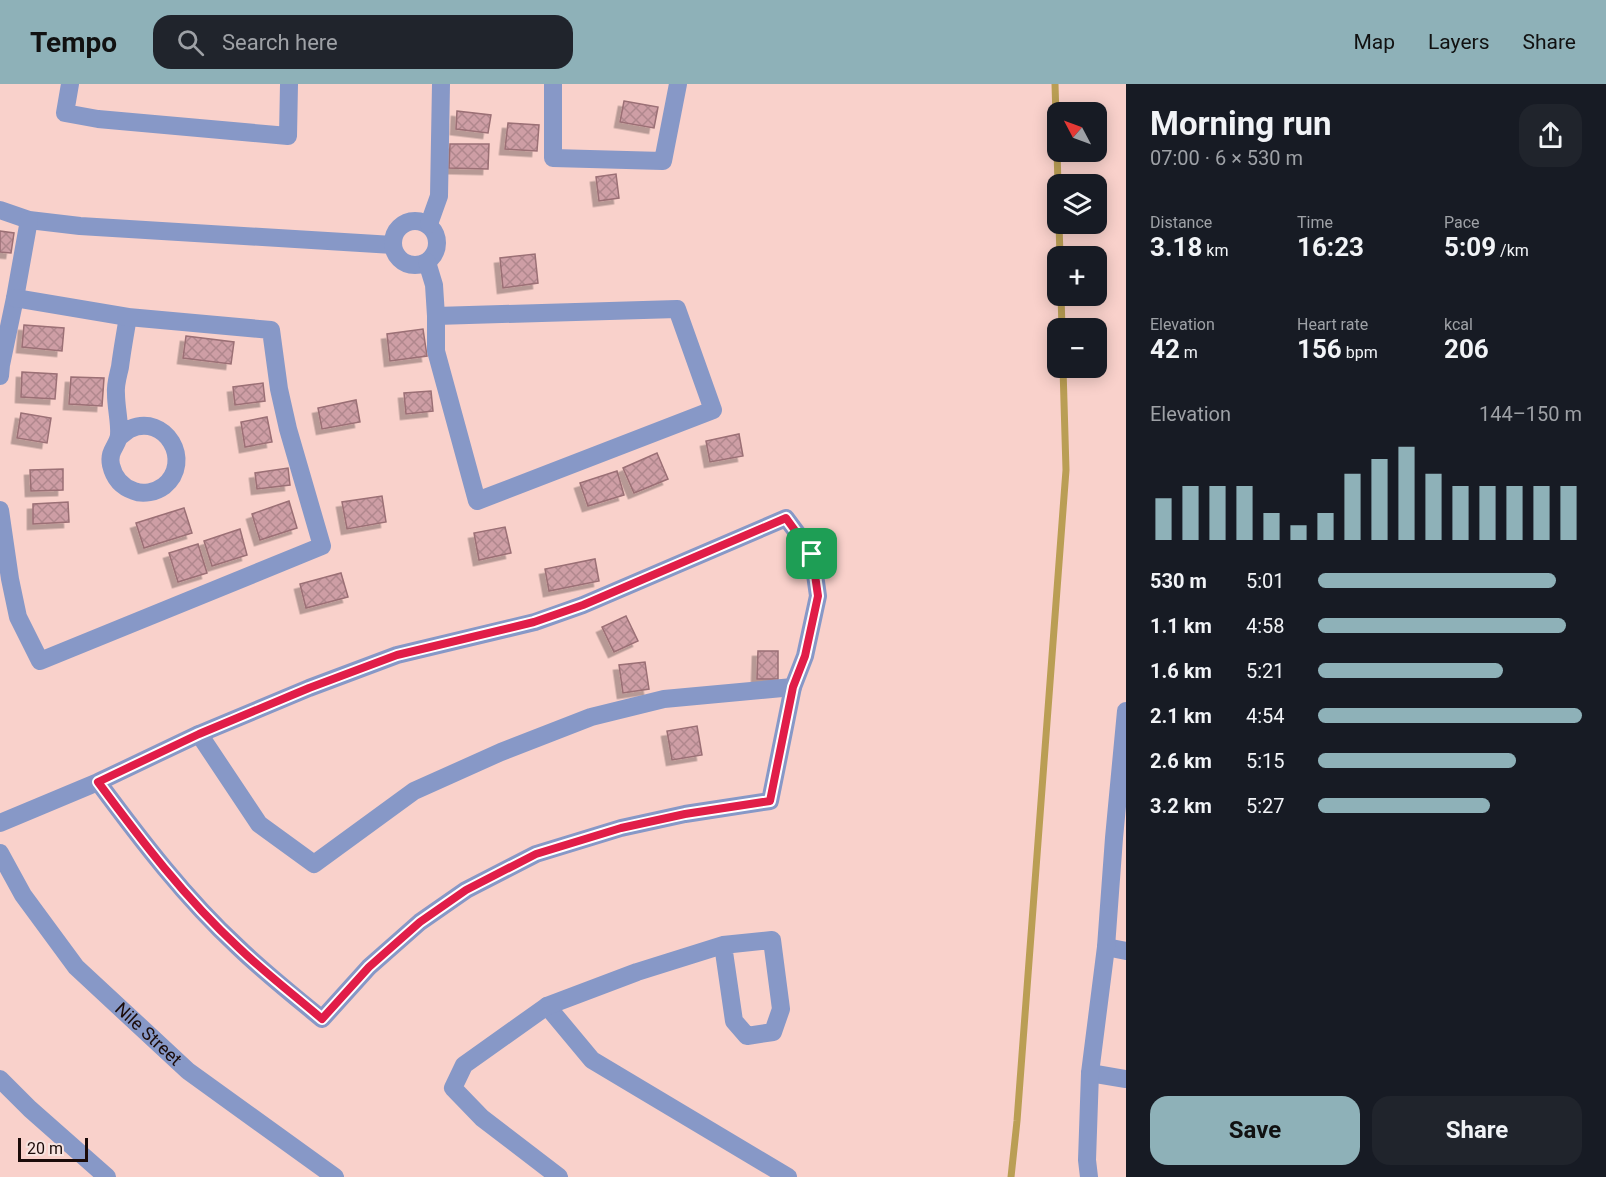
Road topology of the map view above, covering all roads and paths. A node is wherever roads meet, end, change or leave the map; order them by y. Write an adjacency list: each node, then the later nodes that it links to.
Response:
1 (70, 84): 2 (street)
2 (289, 84)
3 (441, 84): 8 (street)
4 (553, 84): 5 (street)
5 (678, 84)
6 (0, 210): 7 (street)
7 (29, 220): 9 (street); 11 (street)
8 (429, 224): 9 (street); 10 (street)
9 (393, 245): 10 (street)
10 (427, 262): 12 (street)
11 (15, 298): 13 (street); 14 (street)
12 (436, 316): 12 (street)
13 (128, 318): 15 (street); 16 (street)
14 (0, 376)
15 (119, 437)
16 (0, 510)
17 (793, 687): 19 (street); 19 (street); 20 (street)
18 (1126, 711): 24 (street)
19 (199, 734): 20 (street)
20 (98, 782): 21 (street)
21 (0, 823)
22 (0, 853): 31 (street, Nile Street)
23 (723, 945): 23 (street); 26 (street)
24 (1106, 947): 25 (street); 27 (street)
25 (1126, 951)
26 (547, 1006): 32 (street); 33 (street)
27 (1090, 1073): 29 (street); 34 (street)
28 (0, 1078): 30 (street)
29 (1126, 1079)
30 (107, 1177)
31 (335, 1177)
32 (557, 1177)
33 (788, 1177)
34 (1089, 1177)

